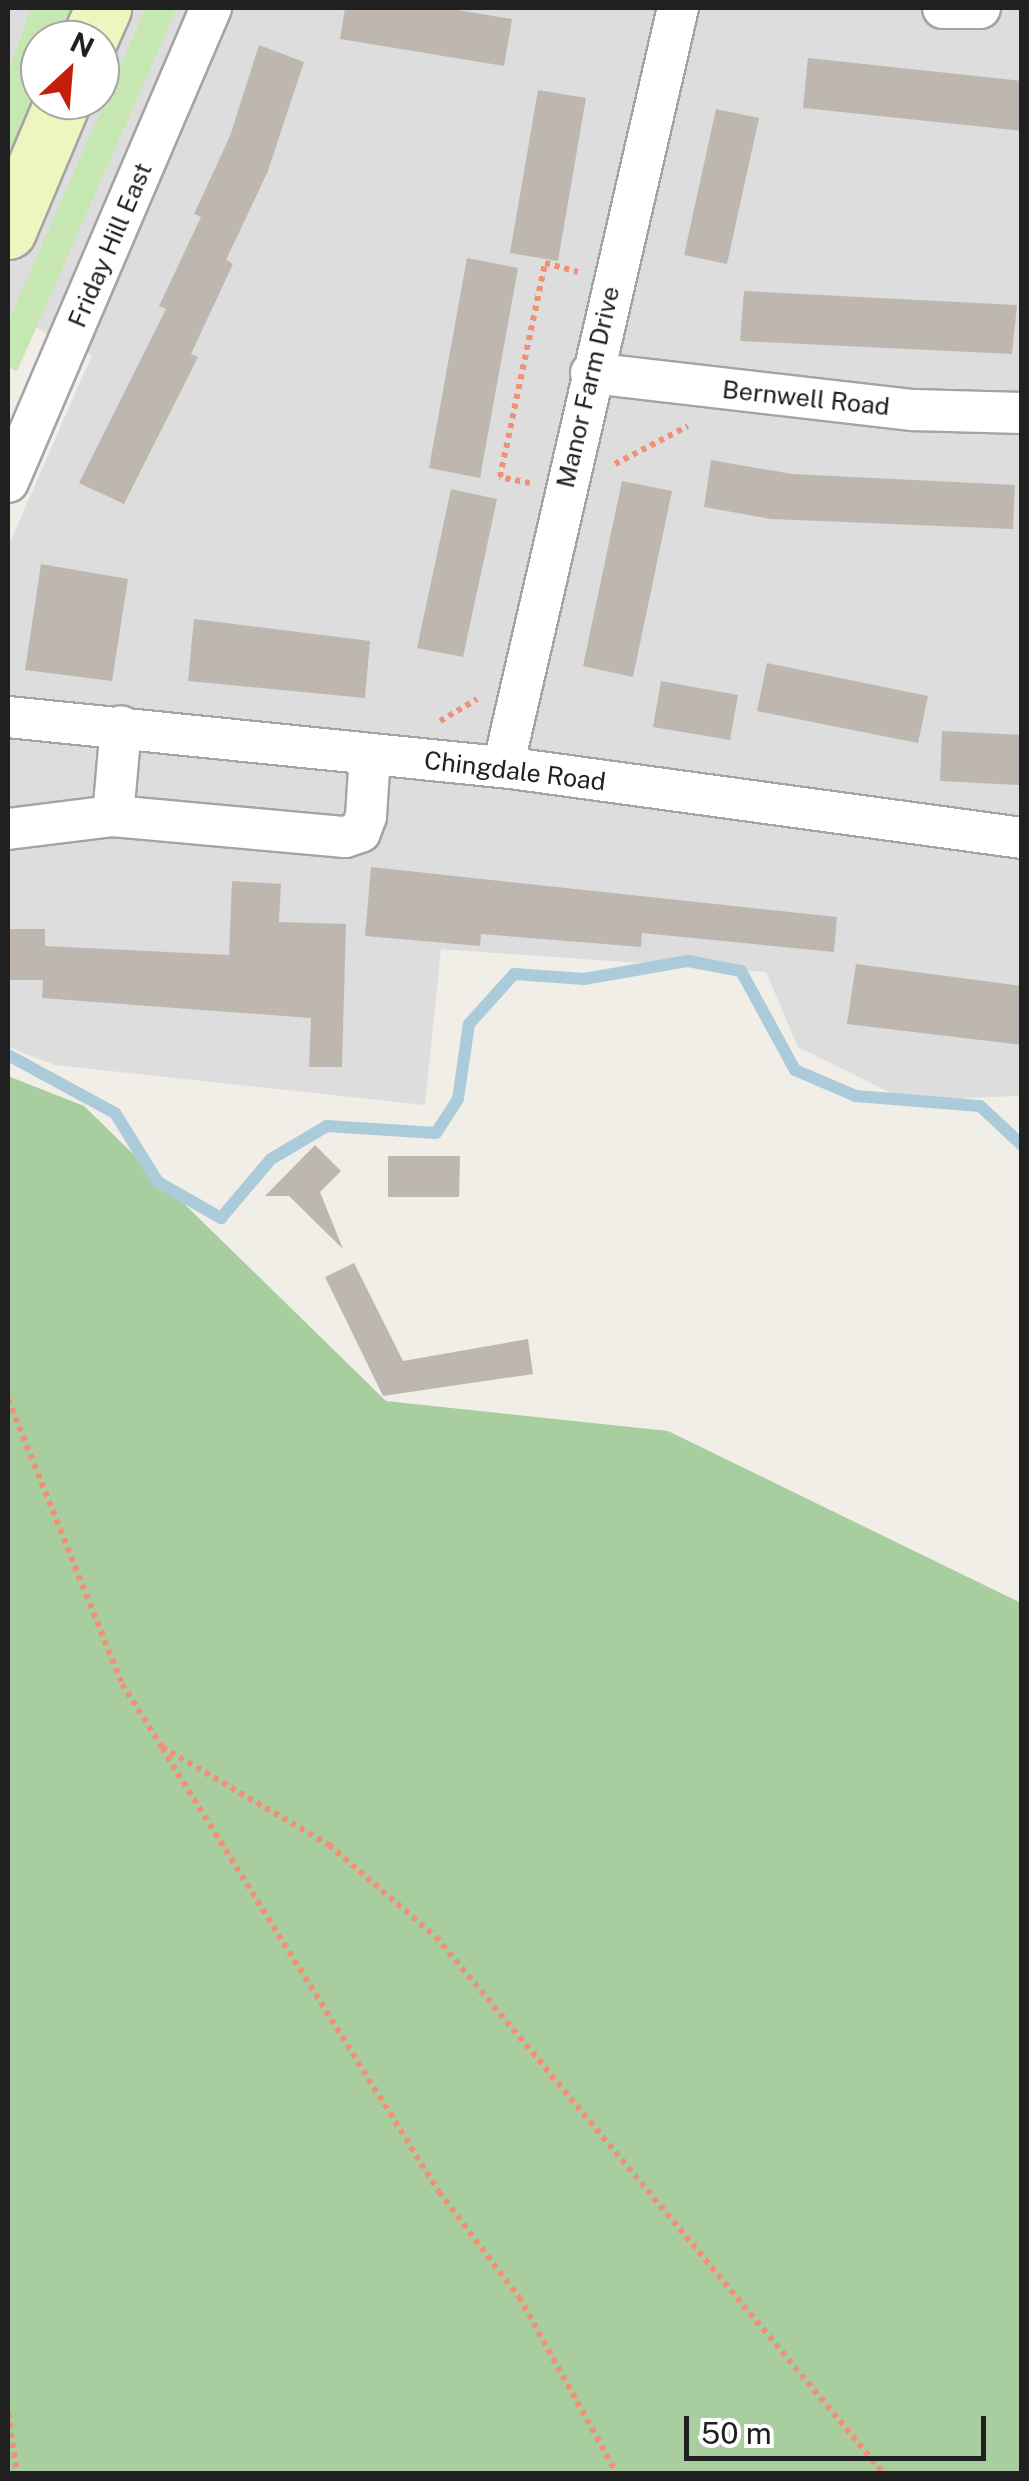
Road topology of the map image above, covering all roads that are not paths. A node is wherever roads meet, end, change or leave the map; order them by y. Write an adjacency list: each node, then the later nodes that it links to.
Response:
1 (211, 8): 9 (street, Friday Hill East)
2 (678, 8): 7 (street, Manor Farm Drive)
3 (943, 8): 4 (street)
4 (980, 8)
5 (55, 120): 6 (main road)
6 (8, 231)
7 (590, 374): 8 (street, Bernwell Road); 13 (street, Manor Farm Drive)
8 (1022, 413)
9 (8, 482)
10 (8, 717): 11 (street, Chingdale Road)
11 (121, 726): 12 (street, Chingdale Road); 14 (street)
12 (377, 754): 13 (street, Chingdale Road); 14 (street)
13 (503, 767): 16 (street, Chingdale Road)
14 (114, 816): 15 (street)
15 (8, 829)
16 (1022, 838)

